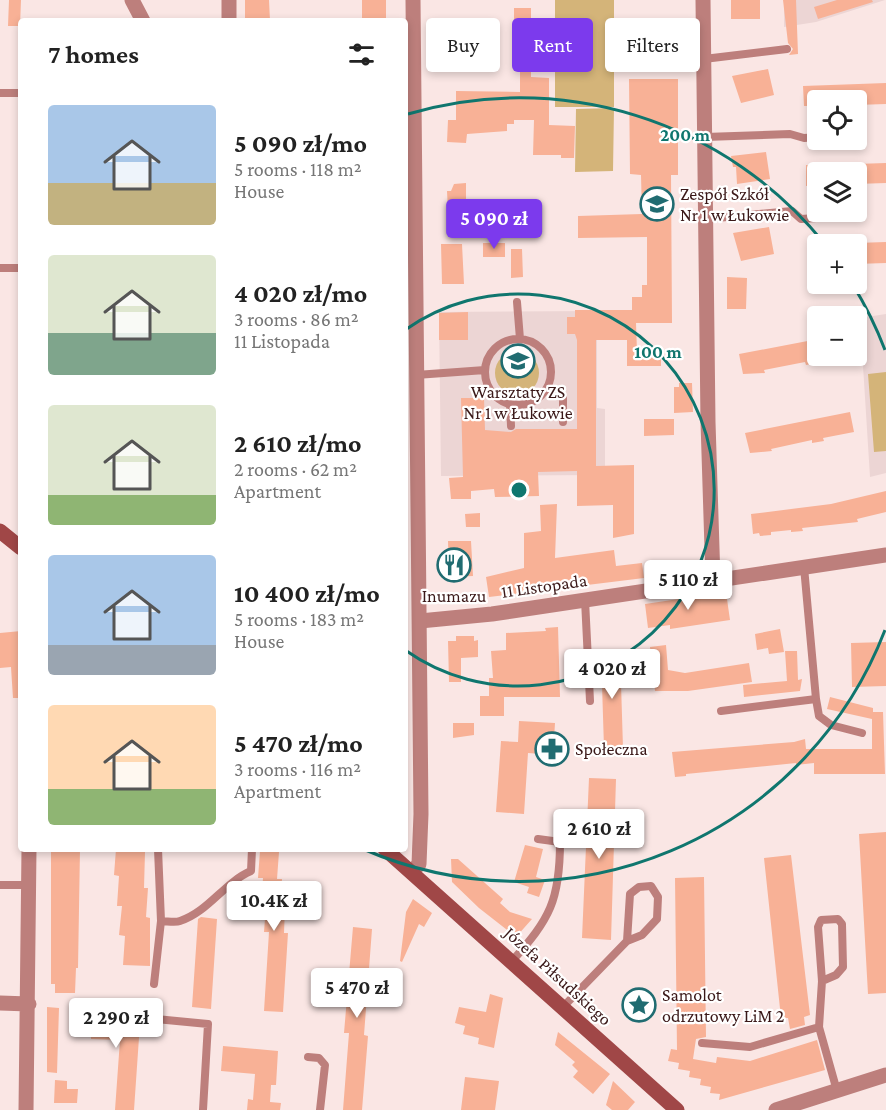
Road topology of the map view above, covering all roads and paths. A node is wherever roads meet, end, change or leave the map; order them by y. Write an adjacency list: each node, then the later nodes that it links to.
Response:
1 (132, 0): 5 (street)
2 (229, 0): 6 (street)
3 (413, 0): 20 (street)
4 (703, 0): 8 (street)
5 (141, 18)
6 (229, 18)
7 (787, 49): 8 (lane)
8 (704, 59): 11 (street)
9 (0, 93): 10 (lane)
10 (18, 93)
11 (705, 137): 12 (lane); 13 (street)
12 (807, 138)
13 (706, 219): 14 (lane); 30 (street)
14 (807, 219)
15 (0, 268): 16 (lane)
16 (18, 268)
17 (517, 302): 18 (lane)
18 (520, 339): 19 (lane); 21 (lane)
19 (485, 370): 20 (lane); 22 (lane)
20 (416, 375): 26 (street)
21 (548, 387): 22 (lane); 23 (lane)
22 (510, 404): 24 (lane)
23 (563, 422)
24 (511, 426)
25 (0, 531): 27 (main road)
26 (412, 544): 32 (street)
27 (18, 546)
28 (886, 555): 29 (street, 11 Listopada)
29 (804, 567): 30 (street, 11 Listopada); 33 (lane)
30 (713, 580): 31 (street, 11 Listopada)
31 (585, 600): 32 (street, 11 Listopada); 34 (lane)
32 (420, 621): 42 (street)
33 (816, 699): 35 (lane); 36 (lane)
34 (590, 701)
35 (721, 711)
36 (862, 733)
37 (538, 839): 47 (lane)
38 (29, 852): 44 (street)
39 (158, 852): 45 (lane)
40 (252, 852): 45 (lane)
41 (389, 852): 42 (main road, Józefa Piłsudskiego)
42 (412, 872): 47 (main road, Józefa Piłsudskiego)
43 (0, 885): 44 (lane)
44 (30, 885): 51 (street)
45 (161, 921): 49 (lane)
46 (627, 941): 46 (lane); 52 (lane)
47 (512, 961): 52 (main road, Józefa Piłsudskiego)
48 (822, 981): 48 (lane); 54 (lane)
49 (154, 984)
50 (0, 1004): 51 (street)
51 (29, 1004): 60 (street)
52 (563, 1007): 63 (main road, Józefa Piłsudskiego)
53 (156, 1019): 61 (lane)
54 (819, 1027): 55 (lane); 58 (lane)
55 (702, 1043)
56 (308, 1057): 62 (lane)
57 (884, 1079): 58 (street)
58 (837, 1090): 59 (street)
59 (809, 1105): 64 (street)
60 (26, 1110)
61 (203, 1110)
62 (320, 1110)
63 (677, 1110)
64 (776, 1110)

